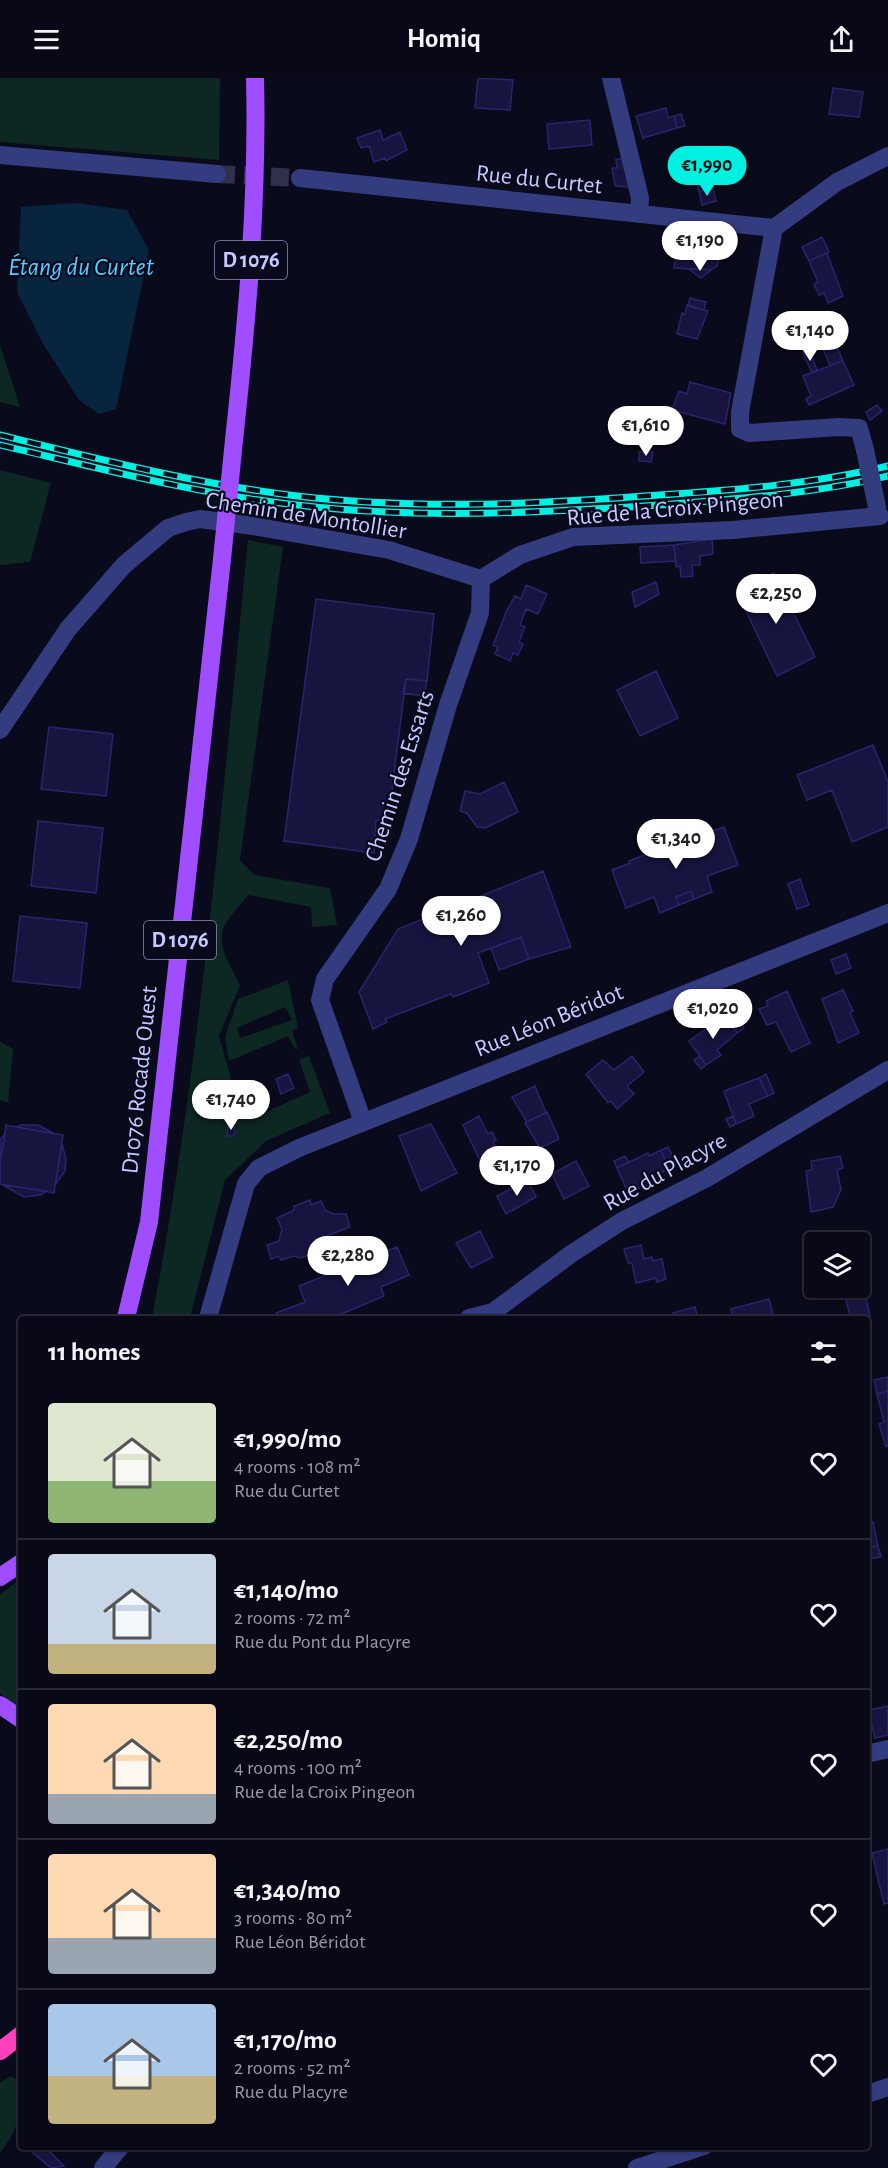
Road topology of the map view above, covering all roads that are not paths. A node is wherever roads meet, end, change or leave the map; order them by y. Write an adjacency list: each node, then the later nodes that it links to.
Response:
1 (255, 78): 15 (main road, D1076 Rocade Ouest / D 1076, bridge)
2 (611, 78): 7 (street)
3 (0, 155): 5 (street)
4 (888, 156): 8 (street)
5 (217, 174)
6 (300, 178): 7 (street, Rue du Curtet)
7 (639, 214): 8 (street, Rue du Curtet)
8 (774, 228): 9 (street, bridge)
9 (882, 514): 10 (street, Rue de la Croix Pingeon)
10 (482, 579): 11 (street, Chemin de Montollier); 14 (street, Chemin des Essarts)
11 (0, 730)
12 (888, 913): 14 (street, Rue Léon Béridot)
13 (888, 1070): 17 (street, Rue du Placyre)
14 (363, 1122): 16 (street)
15 (126, 1316)
16 (209, 1316)
17 (477, 1316)
18 (18, 1565): 19 (main road)
19 (0, 1577)
20 (0, 1705): 21 (main road)
21 (18, 1717)
22 (888, 1749): 23 (street)
23 (870, 1753)
24 (18, 2037): 25 (highway)
25 (0, 2051)
26 (18, 2052): 27 (highway)
27 (0, 2064)
28 (888, 2087): 29 (street)
29 (870, 2093)
30 (118, 2150): 32 (street)
31 (692, 2150): 33 (street)
32 (103, 2168)
33 (637, 2168)

